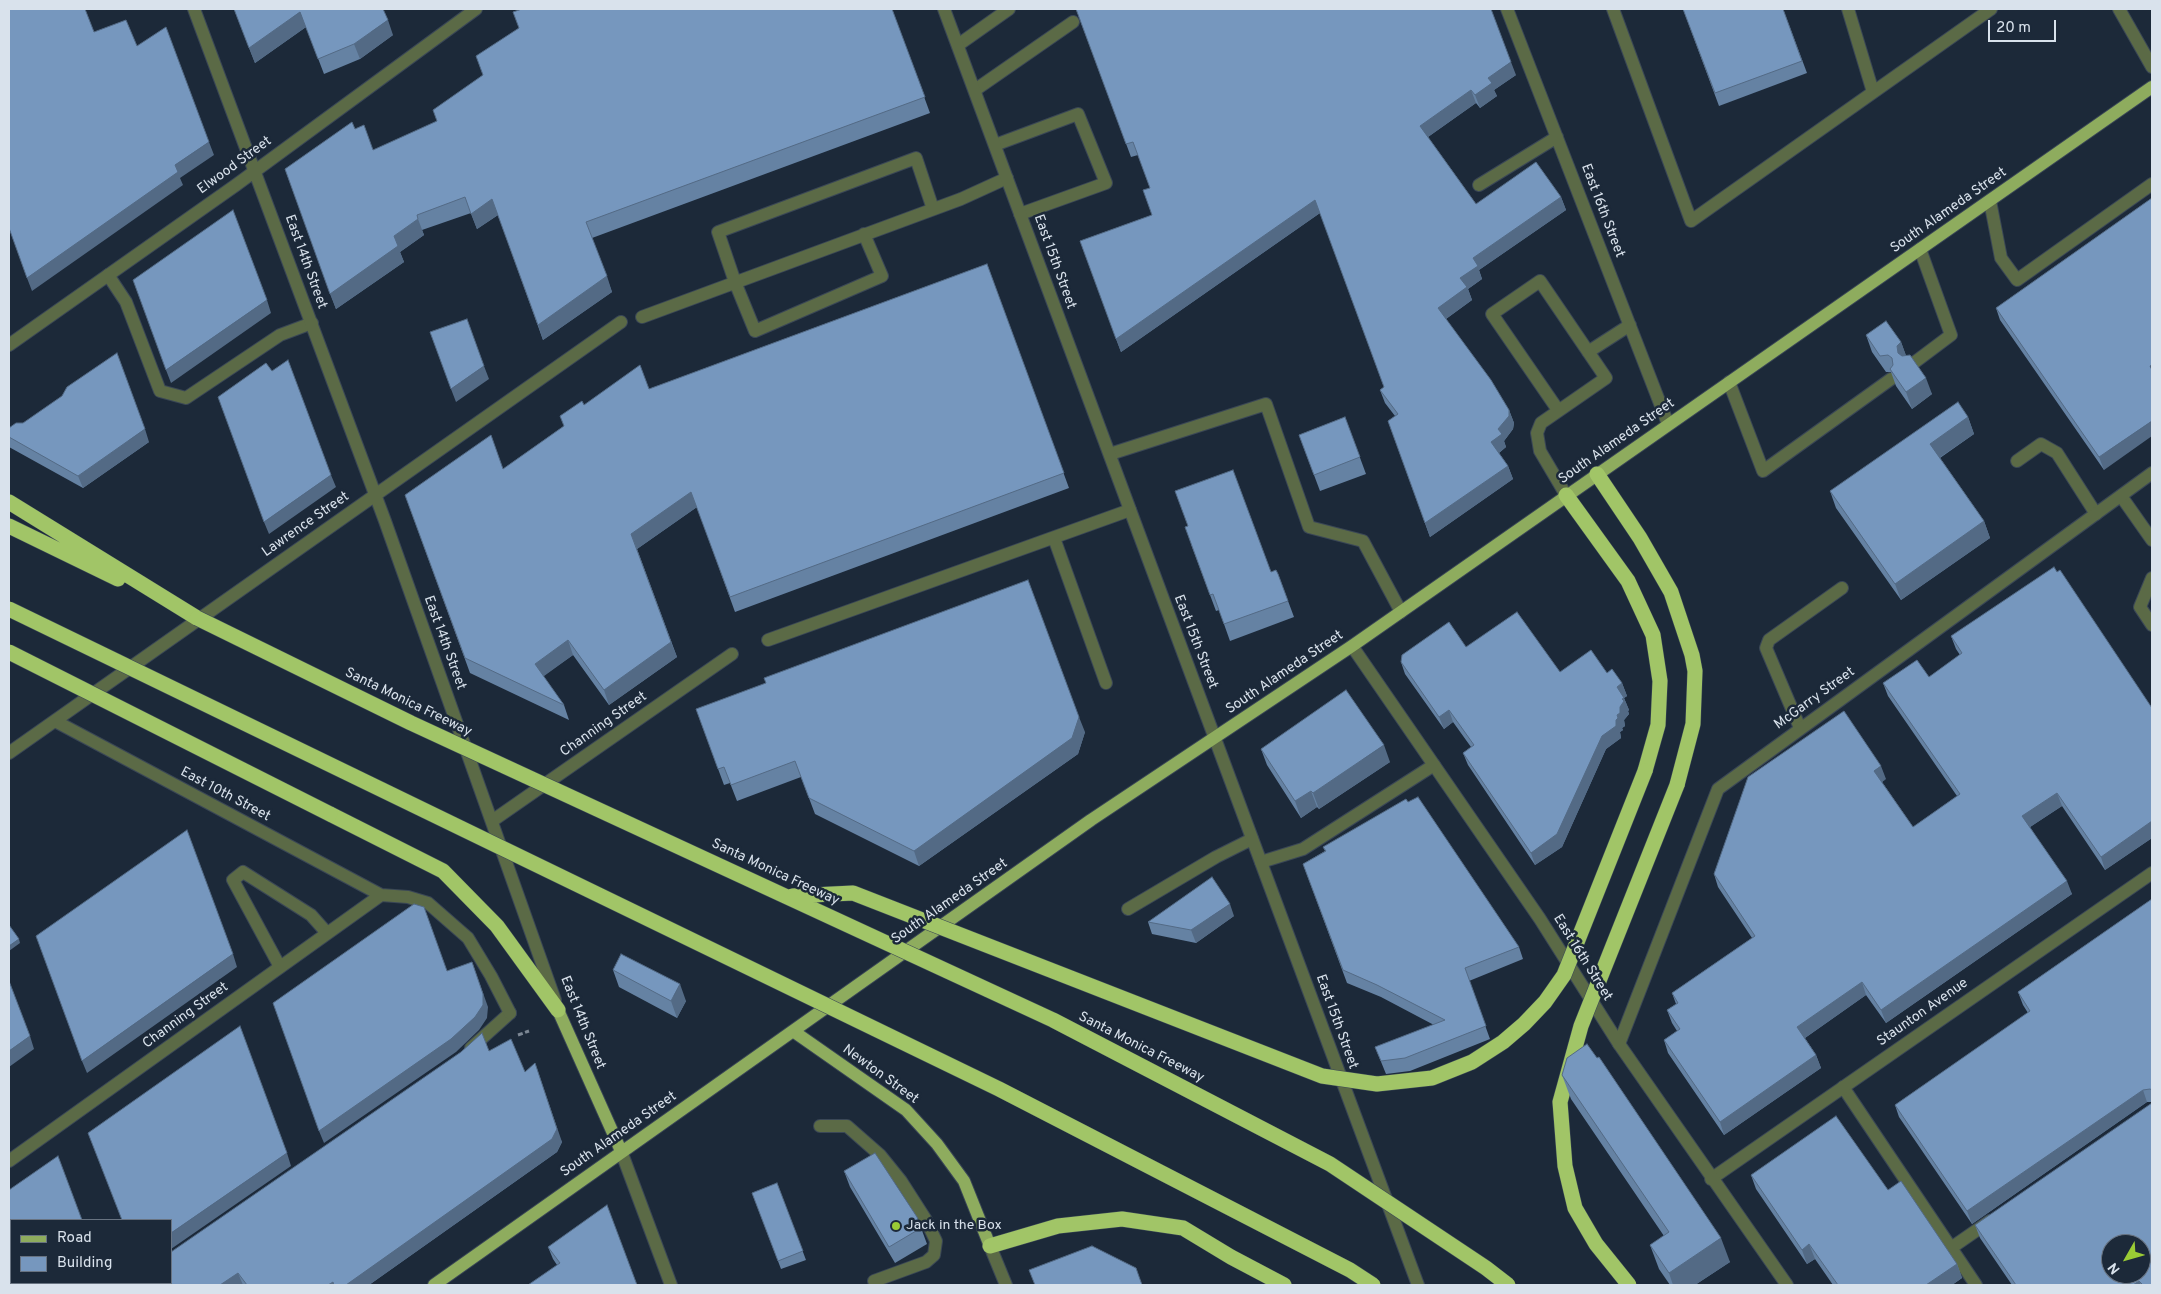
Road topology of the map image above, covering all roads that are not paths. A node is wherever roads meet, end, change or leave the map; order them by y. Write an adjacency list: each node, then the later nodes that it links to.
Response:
1 (194, 9): 18 (street, East 14th Street)
2 (476, 9): 18 (street, Elwood Street)
3 (944, 9): 11 (street, East 15th Street)
4 (1010, 9): 11 (street)
5 (1507, 9): 16 (street, East 16th Street)
6 (1613, 9): 15 (street)
7 (1848, 9): 15 (street)
8 (1991, 9): 15 (street)
9 (2119, 9): 12 (street)
10 (1073, 22): 14 (street)
11 (958, 45): 14 (street, East 15th Street)
12 (2152, 67)
13 (2152, 87): 22 (main road, South Alameda Street)
14 (975, 90): 17 (street, East 15th Street)
15 (1873, 92)
16 (1557, 137): 21 (street); 32 (street, East 16th Street)
17 (995, 145): 19 (street, East 15th Street); 24 (street)
18 (255, 171): 27 (street, Elwood Street); 30 (street, East 14th Street)
19 (1008, 178): 23 (street); 24 (street, East 15th Street)
20 (2152, 184): 22 (street)
21 (1479, 185)
22 (1990, 201): 26 (main road, South Alameda Street)
23 (933, 209): 25 (street); 28 (street)
24 (1020, 214): 40 (street, East 15th Street)
25 (864, 234): 28 (street); 28 (street)
26 (1920, 249): 35 (street); 37 (main road, South Alameda Street)
27 (108, 275): 30 (street); 33 (street, Elwood Street)
28 (735, 282): 29 (street)
29 (642, 317)
30 (312, 322): 44 (street, East 14th Street)
31 (621, 322): 44 (street, Lawrence Street)
32 (1630, 325): 34 (street); 39 (street, East 16th Street)
33 (9, 345)
34 (1588, 352): 38 (street); 38 (street)
35 (1911, 365)
36 (1891, 379): 37 (street)
37 (1729, 382): 39 (main road, South Alameda Street)
38 (1558, 410): 45 (street)
39 (1668, 424): 43 (main road, South Alameda Street)
40 (1110, 454): 48 (street, East 15th Street); 56 (street)
41 (2017, 461): 49 (street)
42 (2152, 473): 46 (street, McGarry Street)
43 (1597, 474): 45 (main road, South Alameda Street); 98 (highway, bridge)
44 (375, 494): 64 (street, Lawrence Street); 69 (street, East 14th Street)
45 (1566, 495): 56 (main road, South Alameda Street); 74 (highway, bridge)
46 (2121, 496): 49 (street, McGarry Street); 52 (street)
47 (9, 502): 57 (highway)
48 (1130, 510): 51 (street); 66 (street, East 15th Street)
49 (2096, 514): 65 (street, McGarry Street)
50 (9, 526): 57 (highway, Santa Monica Freeway)
51 (1054, 538): 59 (street); 63 (street)
52 (2152, 540)
53 (2152, 578): 58 (street)
54 (1842, 588): 65 (street)
55 (9, 609): 95 (highway, bridge)
56 (1401, 612): 60 (main road, South Alameda Street)
57 (197, 618): 74 (highway, Santa Monica Freeway, bridge)
58 (2152, 626)
59 (768, 640)
60 (1352, 646): 66 (main road, South Alameda Street); 68 (street, East 16th Street)
61 (9, 652): 78 (highway, bridge)
62 (732, 654): 69 (street, Channing Street)
63 (1106, 683)
64 (55, 721): 67 (street, Lawrence Street); 73 (street, East 10th Street)
65 (1800, 728): 80 (street, McGarry Street)
66 (1215, 738): 70 (street, East 15th Street); 79 (main road, South Alameda Street)
67 (9, 753)
68 (1434, 765): 71 (street); 80 (street, East 16th Street)
69 (492, 821): 78 (street, East 14th Street)
70 (1252, 839): 71 (street, East 15th Street); 75 (street)
71 (1261, 862): 96 (street, East 15th Street)
72 (2152, 873): 82 (street, Staunton Avenue)
73 (381, 895): 76 (street, Channing Street); 81 (street)
74 (789, 897): 97 (highway, Santa Monica Freeway, bridge)
75 (1128, 909)
76 (328, 933): 77 (street, Channing Street); 77 (street)
77 (280, 967): 85 (street, Channing Street)
78 (558, 1010): 84 (main road, East 14th Street)
79 (793, 1031): 84 (main road, South Alameda Street); 88 (main road, Newton Street)
80 (1619, 1044): 86 (street, East 16th Street)
81 (461, 1058)
82 (1843, 1087): 86 (street, Staunton Avenue); 89 (street)
83 (820, 1126): 90 (street)
84 (621, 1152): 91 (main road, South Alameda Street); 92 (street, East 14th Street)
85 (9, 1161)
86 (1711, 1179): 99 (street, East 16th Street)
87 (1999, 1214): 89 (street)
88 (990, 1246): 93 (street, Newton Street); 94 (highway)
89 (1951, 1248): 100 (street)
90 (874, 1281)
91 (434, 1285)
92 (671, 1285)
93 (1006, 1285)
94 (1284, 1285)
95 (1373, 1285)
96 (1418, 1285)
97 (1508, 1285)
98 (1628, 1285)
99 (1787, 1285)
100 (1976, 1285)

